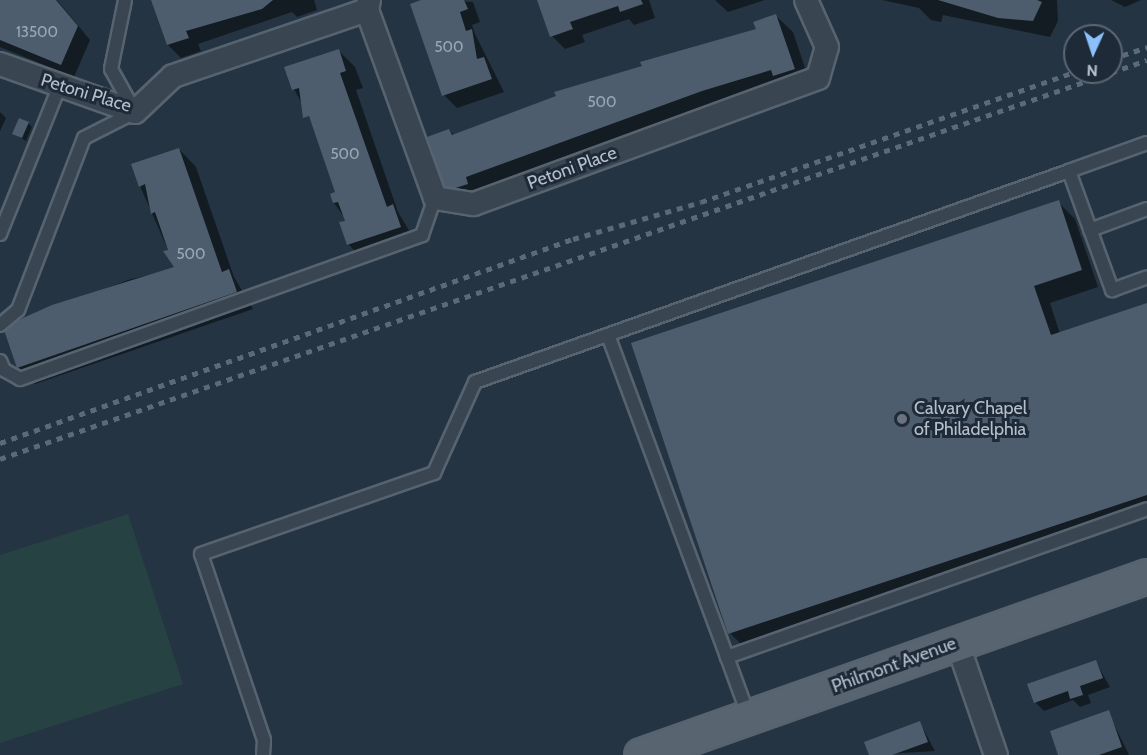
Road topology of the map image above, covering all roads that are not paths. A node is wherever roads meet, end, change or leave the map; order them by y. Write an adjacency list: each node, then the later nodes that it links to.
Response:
1 (126, 0): 6 (lane)
2 (806, 0): 9 (street, Petoni Place)
3 (368, 5): 6 (street, Petoni Place); 9 (street, Petoni Place)
4 (0, 64): 5 (street, Petoni Place)
5 (60, 87): 6 (street, Petoni Place); 12 (lane)
6 (135, 112): 14 (lane)
7 (1147, 144): 8 (lane)
8 (1069, 171): 11 (lane); 15 (lane)
9 (435, 198): 16 (lane)
10 (1147, 209): 11 (lane)
11 (1090, 230): 13 (lane)
12 (0, 234)
13 (1147, 277)
14 (0, 325)
15 (608, 335): 20 (lane); 23 (lane)
16 (0, 360)
17 (1147, 509): 20 (lane)
18 (1147, 576): 19 (main road, Philmont Avenue)
19 (957, 642): 21 (main road, Philmont Avenue); 24 (street)
20 (727, 657): 21 (lane)
21 (749, 717): 22 (main road, Philmont Avenue)
22 (653, 753)
23 (263, 755)
24 (996, 755)

